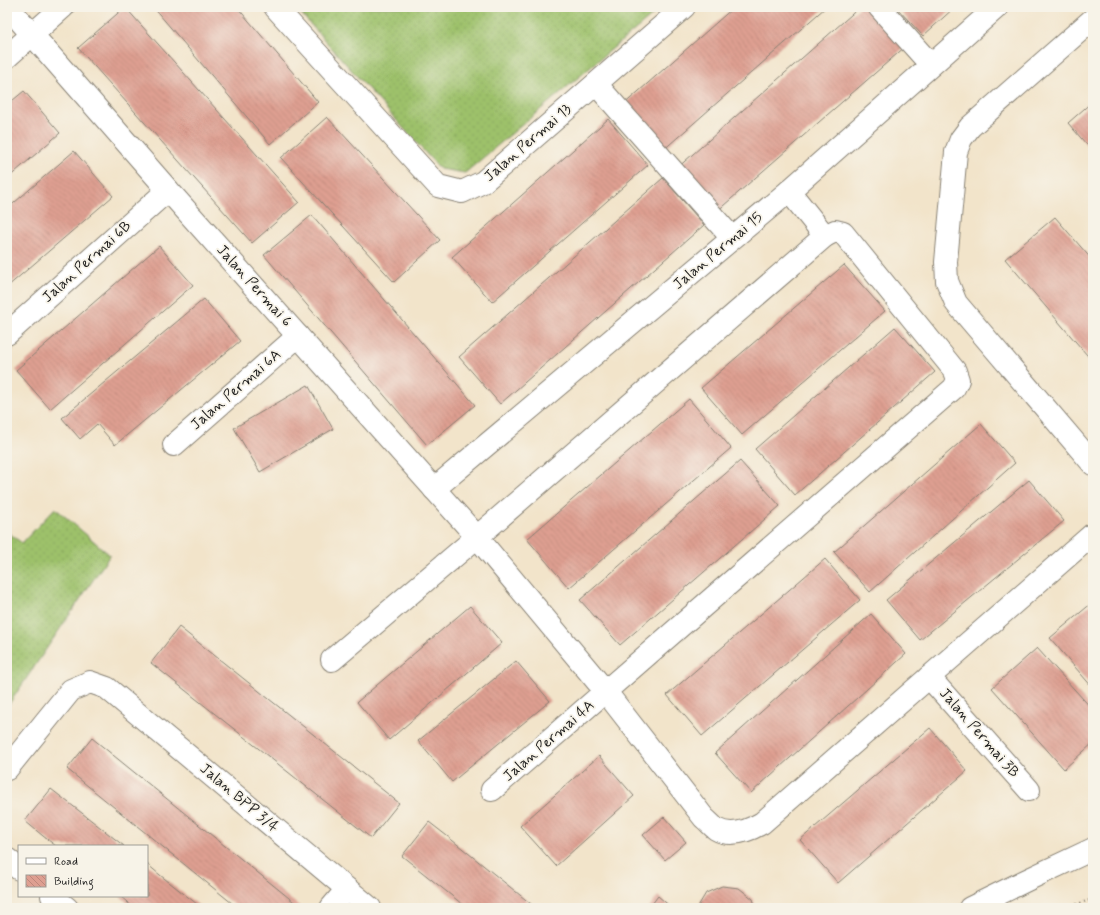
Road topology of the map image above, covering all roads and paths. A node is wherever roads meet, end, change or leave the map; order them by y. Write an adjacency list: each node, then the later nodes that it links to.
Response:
1 (8, 7): 8 (street, Jalan Permai 6)
2 (64, 7): 8 (street)
3 (275, 7): 11 (street, Jalan Permai 13)
4 (684, 7): 11 (street, Jalan Permai 13)
5 (880, 7): 10 (street)
6 (997, 7): 10 (street, Jalan Permai 15)
7 (1093, 19): 19 (street)
8 (32, 34): 9 (street); 12 (street, Jalan Permai 6)
9 (7, 57)
10 (931, 65): 13 (street, Jalan Permai 15)
11 (596, 84): 15 (street)
12 (168, 190): 16 (street, Jalan Permai 6B); 17 (street, Jalan Permai 6)
13 (789, 191): 14 (street); 15 (street, Jalan Permai 15)
14 (825, 236): 21 (street); 25 (street, Jalan Permai 4A)
15 (732, 238): 20 (street, Jalan Permai 15)
16 (7, 334)
17 (298, 336): 18 (street, Jalan Permai 6A); 20 (street, Jalan Permai 6)
18 (174, 445)
19 (1093, 464)
20 (434, 489): 21 (street, Jalan Permai 6)
21 (477, 537): 23 (street); 25 (street, Jalan Permai 6)
22 (1091, 541): 24 (street, Jalan Permai 6)
23 (332, 660)
24 (929, 677): 25 (street, Jalan Permai 6); 28 (street, Jalan Permai 3B)
25 (606, 692): 27 (street, Jalan Permai 4A)
26 (7, 769): 32 (street, Jalan BPP 3/4)
27 (492, 790)
28 (1029, 790)
29 (1093, 849): 38 (street)
30 (7, 859): 31 (street)
31 (18, 868)
32 (347, 889): 36 (street); 37 (street, Jalan BPP 3/4)
33 (53, 897): 35 (street)
34 (1093, 899): 39 (path)
35 (67, 908)
36 (331, 908)
37 (370, 908)
38 (970, 908)
39 (1065, 908)

